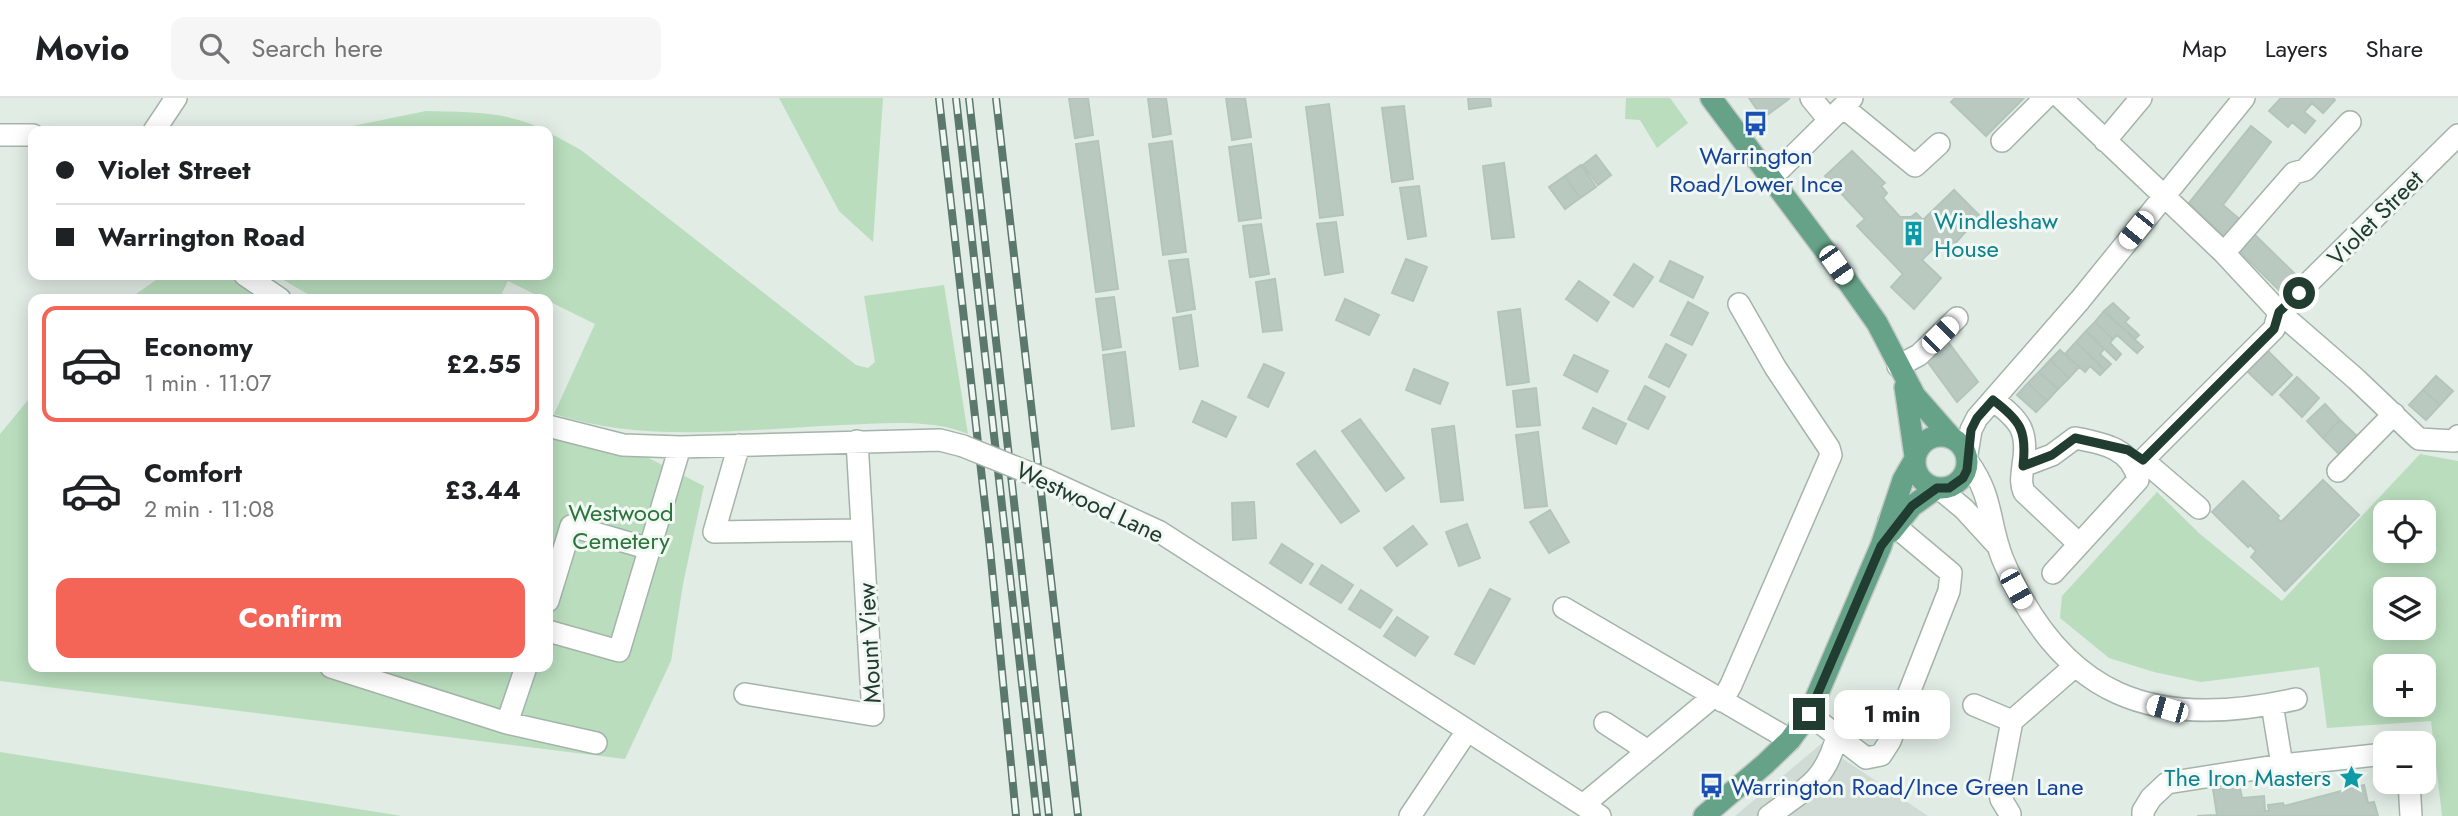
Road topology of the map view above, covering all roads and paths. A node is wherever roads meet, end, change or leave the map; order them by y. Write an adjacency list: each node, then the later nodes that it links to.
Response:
1 (176, 98): 10 (street)
2 (1711, 98): 17 (main road)
3 (1811, 98): 8 (street)
4 (2045, 98): 14 (street)
5 (2061, 98): 15 (street)
6 (2141, 98): 15 (street)
7 (2244, 98): 18 (street)
8 (1841, 108): 16 (street); 17 (street)
9 (2350, 122): 19 (street)
10 (158, 126)
11 (0, 135): 12 (street)
12 (28, 135)
13 (2458, 135): 23 (street, Violet Street)
14 (2002, 141)
15 (2105, 141): 18 (street)
16 (1939, 144)
17 (1771, 178): 25 (main road)
18 (2162, 197): 19 (street); 26 (street)
19 (2224, 253): 23 (street)
20 (252, 280): 21 (street)
21 (273, 294)
22 (1739, 304): 54 (street)
23 (2279, 312): 27 (street); 36 (street, Violet Street)
24 (1957, 318): 25 (street)
25 (1900, 370): 29 (main road); 34 (main road)
26 (1993, 400): 35 (street); 37 (street)
27 (2393, 414): 30 (street); 38 (street)
28 (553, 427): 33 (street, Westwood Lane)
29 (1951, 437): 34 (main road); 35 (main road)
30 (2456, 438)
31 (857, 441): 32 (street, Westwood Lane); 42 (street, Mount View); 62 (street, Westwood Lane, bridge)
32 (739, 445): 33 (street, Westwood Lane); 42 (street)
33 (680, 447): 45 (street)
34 (1915, 457): 39 (main road); 41 (main road)
35 (1967, 458): 39 (main road); 43 (street)
36 (2139, 464): 37 (street); 40 (street); 44 (street, Violet Street)
37 (2023, 466): 44 (street)
38 (2338, 471)
39 (1939, 489): 41 (main road); 43 (street)
40 (2199, 508)
41 (1892, 523): 58 (main road); 63 (street)
42 (862, 530): 53 (street, Mount View)
43 (1996, 544): 50 (street)
44 (2079, 544): 46 (street)
45 (650, 550): 47 (street); 49 (street)
46 (2053, 573)
47 (553, 585)
48 (1564, 608): 54 (street)
49 (553, 632)
50 (2074, 666): 56 (street); 59 (street)
51 (347, 672): 60 (street)
52 (524, 672): 60 (street)
53 (745, 694)
54 (1718, 698): 64 (street); 66 (street)
55 (2295, 699): 56 (street)
56 (2272, 704): 68 (street)
57 (1975, 705): 59 (street)
58 (1809, 714): 63 (street); 64 (main road)
59 (2012, 721): 72 (street)
60 (508, 723): 65 (street)
61 (1605, 723): 66 (street)
62 (1467, 731): 70 (street, Westwood Lane); 73 (street)
63 (1837, 736): 74 (street)
64 (1790, 740): 71 (main road)
65 (596, 743)
66 (1648, 751): 70 (street)
67 (2373, 755): 68 (street)
68 (2282, 765): 75 (street)
69 (2410, 794): 76 (street)
70 (1592, 811)
71 (1709, 814)
72 (2010, 814)
73 (1410, 816)
74 (1769, 816)
75 (2143, 816)
76 (2411, 816)

